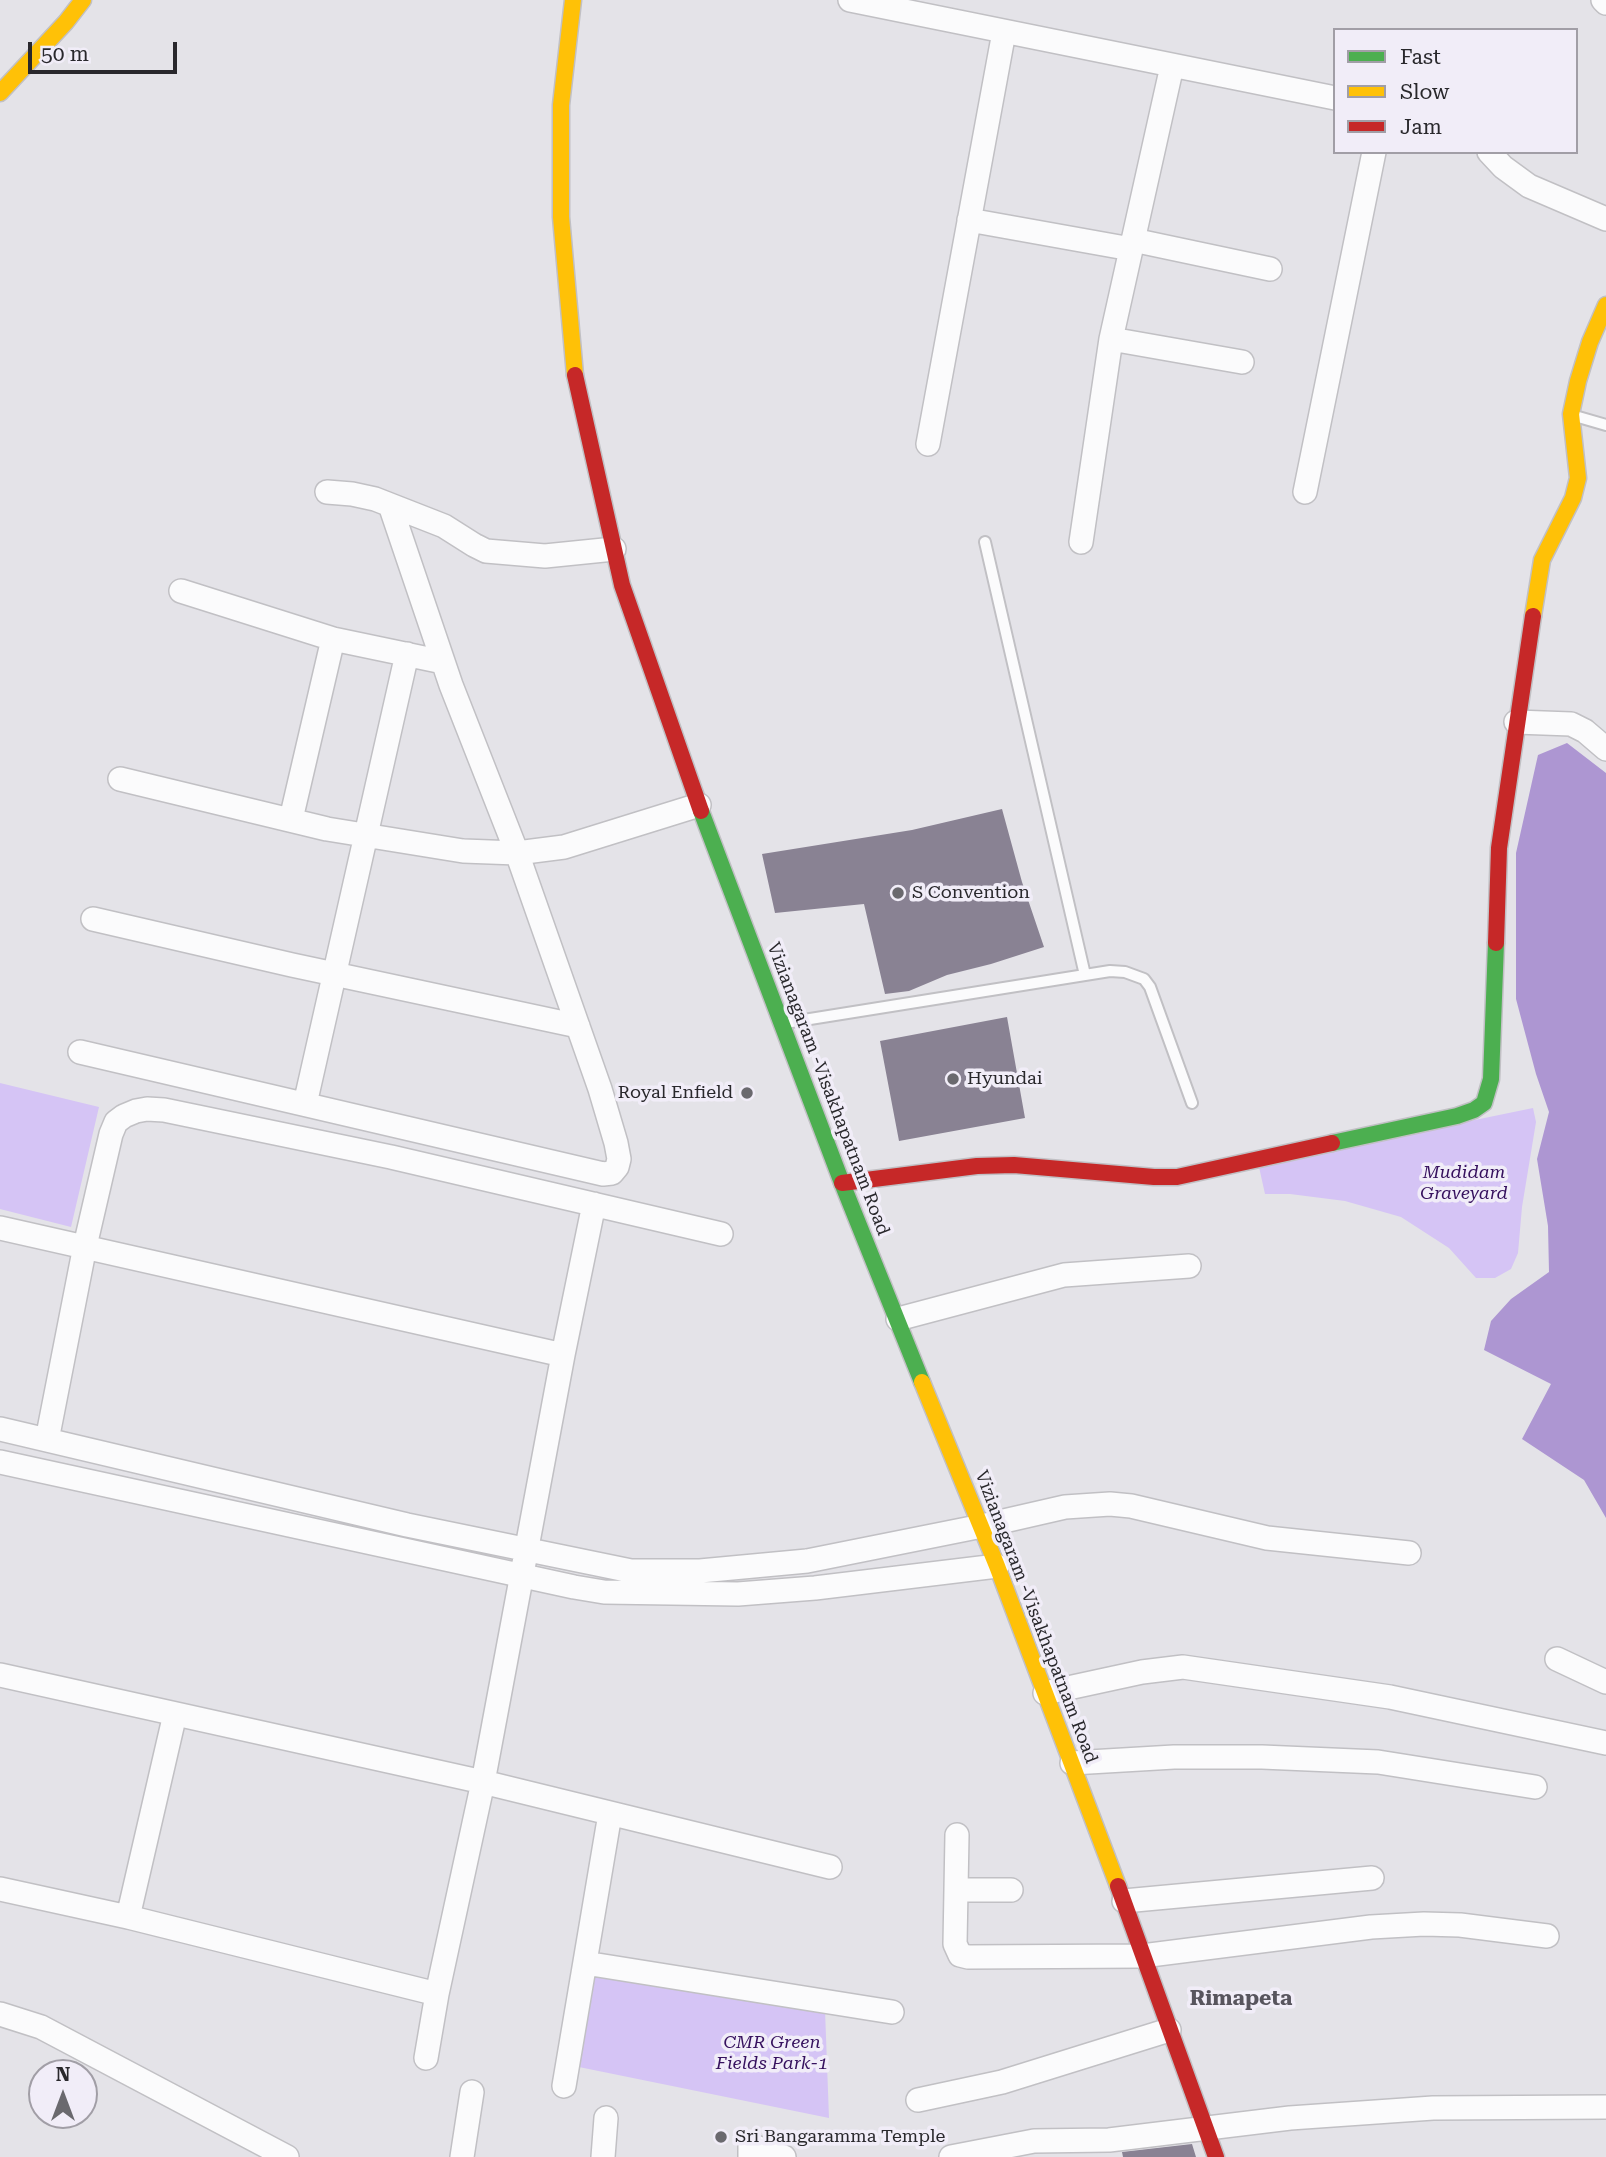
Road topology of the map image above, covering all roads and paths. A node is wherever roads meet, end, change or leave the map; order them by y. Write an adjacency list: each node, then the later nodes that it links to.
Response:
1 (83, 0): 6 (main road)
2 (573, 0): 25 (main road, Vizianagaram -Visakhapatnam Road)
3 (850, 0): 4 (street)
4 (1004, 32): 5 (street); 11 (street)
5 (1172, 66): 7 (street); 12 (street)
6 (0, 93)
7 (1333, 98)
8 (1374, 154): 21 (street)
9 (1491, 154): 10 (street)
10 (1606, 219)
11 (969, 220): 12 (street); 19 (street)
12 (1132, 244): 13 (street); 15 (street)
13 (1270, 269)
14 (1606, 305): 17 (main road)
15 (1111, 339): 16 (street); 23 (street)
16 (1242, 362)
17 (1571, 414): 18 (lane); 30 (main road)
18 (1606, 425)
19 (928, 444)
20 (327, 492): 22 (street)
21 (1305, 492)
22 (390, 505): 25 (street); 29 (street)
23 (1081, 541)
24 (985, 542): 39 (lane)
25 (614, 549): 33 (main road, Vizianagaram -Visakhapatnam Road)
26 (181, 591): 27 (street)
27 (333, 639): 28 (street); 34 (street)
28 (407, 654): 29 (street); 35 (street)
29 (443, 662): 36 (street)
30 (1516, 722): 31 (street); 45 (main road)
31 (1606, 749)
32 (120, 779): 34 (street)
33 (699, 804): 36 (street); 40 (main road, Vizianagaram -Visakhapatnam Road)
34 (291, 819): 35 (street)
35 (367, 835): 36 (street); 38 (street)
36 (517, 853): 41 (street)
37 (93, 919): 38 (street)
38 (334, 974): 41 (street); 44 (street)
39 (1085, 975): 40 (lane); 43 (lane)
40 (782, 1023): 45 (main road, Vizianagaram -Visakhapatnam Road)
41 (578, 1026): 44 (street)
42 (80, 1052): 44 (street)
43 (1192, 1103)
44 (305, 1104)
45 (842, 1183): 51 (main road, Vizianagaram -Visakhapatnam Road)
46 (594, 1204): 48 (street); 49 (street); 52 (street)
47 (0, 1228): 49 (street)
48 (721, 1234)
49 (85, 1247): 52 (street); 54 (street)
50 (1189, 1266): 51 (street)
51 (898, 1319): 56 (main road, Vizianagaram -Visakhapatnam Road)
52 (563, 1355): 57 (street)
53 (0, 1429): 54 (street)
54 (47, 1440): 57 (street)
55 (0, 1462): 60 (street)
56 (982, 1526): 57 (street); 58 (street); 59 (main road, Vizianagaram -Visakhapatnam Road)
57 (526, 1550): 60 (street)
58 (1409, 1553)
59 (997, 1566): 60 (street); 64 (main road, Vizianagaram -Visakhapatnam Road)
60 (522, 1576): 68 (street)
61 (1557, 1659): 63 (street)
62 (0, 1675): 65 (street)
63 (1606, 1682)
64 (1045, 1693): 66 (street); 67 (main road, Vizianagaram -Visakhapatnam Road)
65 (176, 1714): 68 (street); 78 (street)
66 (1606, 1744)
67 (1072, 1763): 69 (street); 77 (main road, Vizianagaram -Visakhapatnam Road)
68 (483, 1782): 70 (street); 82 (street)
69 (1535, 1787)
70 (610, 1814): 72 (street); 81 (street)
71 (957, 1835): 75 (street)
72 (830, 1867)
73 (1372, 1878): 77 (street)
74 (0, 1889): 78 (street)
75 (956, 1890): 76 (street); 80 (street)
76 (1011, 1890)
77 (1124, 1901): 80 (main road, Vizianagaram -Visakhapatnam Road)
78 (128, 1917): 82 (street)
79 (1547, 1936): 80 (street)
80 (1142, 1956): 85 (main road, Vizianagaram -Visakhapatnam Road)
81 (586, 1963): 83 (street); 87 (street)
82 (437, 1994): 86 (street)
83 (892, 2012)
84 (0, 2014): 93 (street)
85 (1169, 2030): 89 (street); 92 (main road, Vizianagaram -Visakhapatnam Road)
86 (426, 2058)
87 (564, 2086)
88 (472, 2092): 94 (street)
89 (918, 2100)
90 (1606, 2107): 92 (street)
91 (606, 2118): 95 (street)
92 (1205, 2128): 98 (street); 99 (main road, Vizianagaram -Visakhapatnam Road)
93 (287, 2157)
94 (462, 2157)
95 (603, 2157)
96 (750, 2157): 97 (street)
97 (784, 2157)
98 (951, 2157)
99 (1216, 2157)

